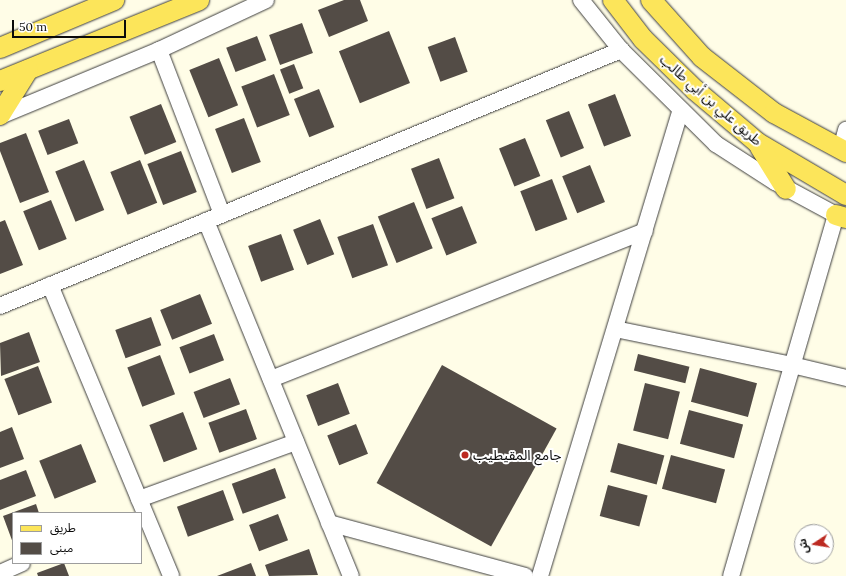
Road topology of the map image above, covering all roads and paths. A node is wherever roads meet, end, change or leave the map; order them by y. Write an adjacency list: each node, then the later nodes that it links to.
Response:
1 (114, 0): 9 (main road)
2 (199, 0): 12 (main road)
3 (266, 0): 10 (street)
4 (581, 0): 11 (street)
5 (598, 0): 8 (main road)
6 (613, 0): 8 (main road, طريق علي بن أبي طالب)
7 (651, 0): 18 (main road, طريق علي بن أبي طالب)
8 (643, 40): 17 (main road, طريق علي بن أبي طالب)
9 (0, 48)
10 (159, 50): 15 (street); 21 (street)
11 (621, 50): 14 (street); 21 (street)
12 (28, 70): 13 (main road); 15 (main road)
13 (0, 81)
14 (682, 110): 19 (street); 24 (street)
15 (0, 116)
16 (846, 130): 18 (street)
17 (758, 143): 19 (main road); 20 (main road, طريق علي بن أبي طالب)
18 (843, 150)
19 (786, 189): 22 (street)
20 (846, 195)
21 (222, 214): 23 (street)
22 (841, 216): 28 (street)
23 (206, 221): 25 (street); 30 (street)
24 (645, 230): 27 (street); 30 (street)
25 (50, 285): 26 (street); 32 (street)
26 (0, 306)
27 (615, 330): 28 (street); 40 (street)
28 (792, 365): 29 (street); 41 (street)
29 (846, 378)
30 (271, 379): 31 (street)
31 (296, 442): 32 (street); 34 (street)
32 (139, 507)
33 (142, 513): 37 (street)
34 (329, 522): 38 (street); 39 (street)
35 (20, 564): 36 (street)
36 (0, 573)
37 (172, 576)
38 (351, 576)
39 (525, 576)
40 (540, 576)
41 (731, 576)

